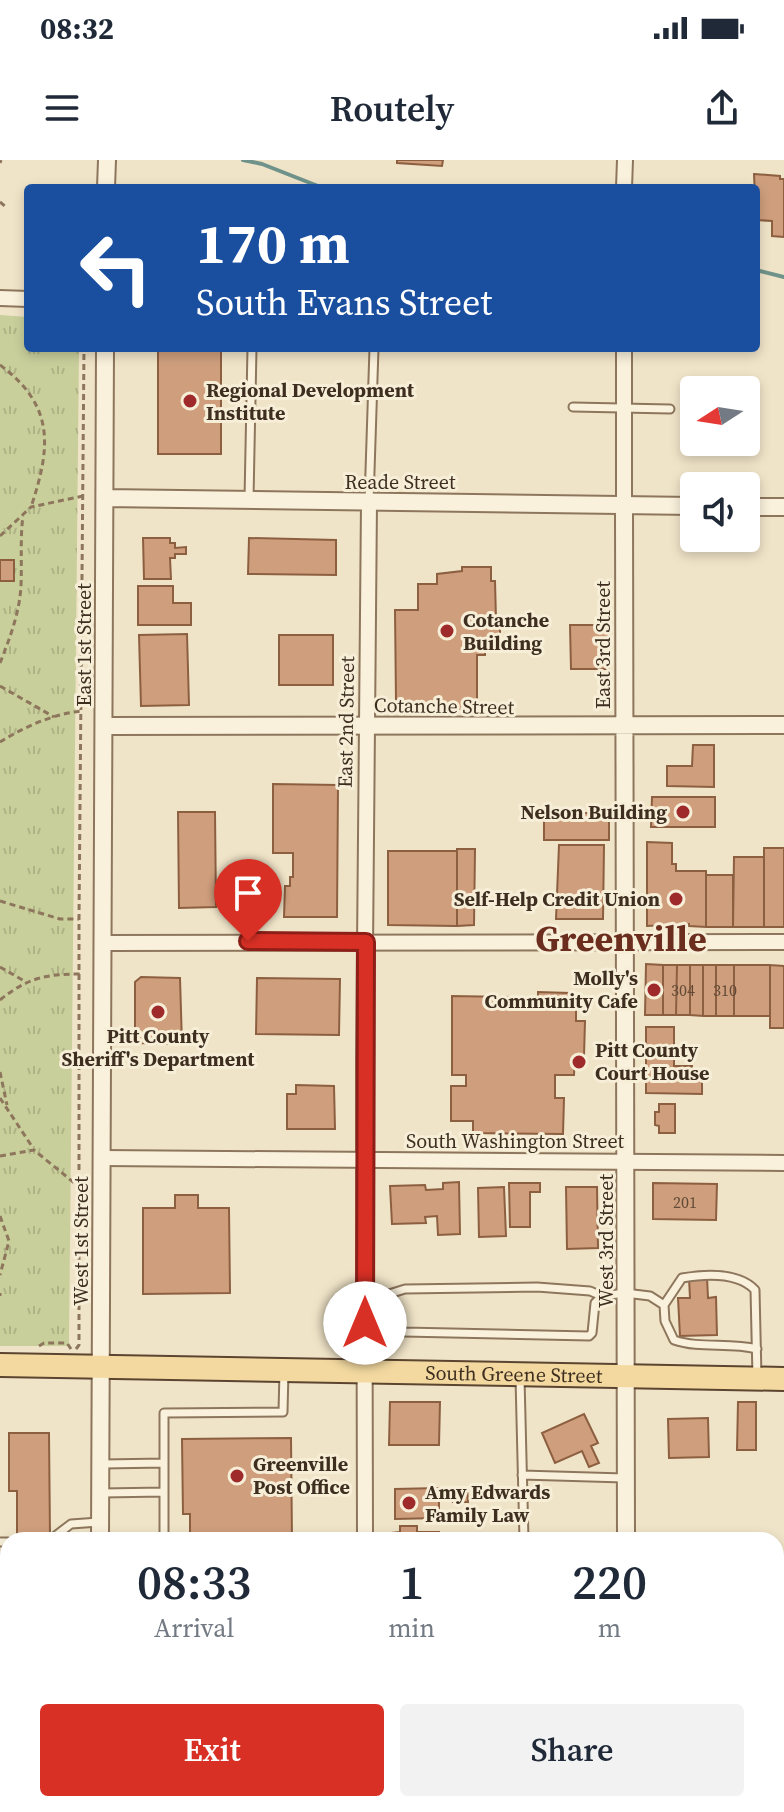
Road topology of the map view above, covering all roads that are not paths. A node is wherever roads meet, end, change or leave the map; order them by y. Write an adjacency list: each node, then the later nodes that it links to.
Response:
1 (107, 160): 3 (street)
2 (625, 160): 4 (street)
3 (106, 184)
4 (624, 184)
5 (0, 298): 6 (street)
6 (24, 299)
7 (105, 352): 14 (street, East 1st Street)
8 (252, 352): 15 (lane)
9 (374, 352): 16 (lane)
10 (624, 352): 12 (street, East 3rd Street)
11 (573, 407): 12 (lane)
12 (624, 407): 13 (lane); 17 (street, East 3rd Street)
13 (670, 409)
14 (105, 498): 15 (street, Reade Street); 23 (street, East 1st Street)
15 (249, 501): 16 (street, Reade Street)
16 (369, 502): 17 (street, Reade Street); 21 (street, East 2nd Street)
17 (624, 504): 18 (street, Reade Street); 24 (street, East 3rd Street)
18 (680, 506)
19 (760, 507): 20 (street)
20 (784, 507)
21 (366, 725): 23 (street, Cotanche Street); 24 (street, Cotanche Street); 25 (street, East 2nd Street)
22 (784, 725): 24 (street, Cotanche Street)
23 (104, 726): 28 (street, East 1st Street)
24 (623, 727): 26 (street, East 3rd Street)
25 (366, 942): 26 (street); 28 (street); 30 (street, East 2nd Street)
26 (625, 942): 27 (street); 31 (street, West 3rd Street)
27 (784, 942)
28 (104, 943): 29 (street, West 1st Street)
29 (102, 1158): 30 (street, South Washington Street); 40 (street, West 1st Street)
30 (364, 1160): 31 (street, South Washington Street); 33 (street, East 2nd Street)
31 (626, 1161): 32 (street, South Washington Street); 34 (street, West 3rd Street)
32 (784, 1163)
33 (365, 1289): 35 (lane); 42 (street, East 2nd Street)
34 (625, 1293): 36 (lane); 37 (lane); 44 (street, West 3rd Street)
35 (389, 1294): 36 (lane); 36 (lane)
36 (602, 1296)
37 (664, 1305): 38 (lane); 38 (lane)
38 (757, 1349): 45 (lane)
39 (0, 1365): 40 (main road, South Greene Street)
40 (100, 1368): 41 (main road, South Greene Street); 48 (street, West 1st Street)
41 (284, 1371): 42 (main road, South Greene Street); 47 (lane)
42 (365, 1373): 43 (main road, South Greene Street); 57 (street, East 2nd Street)
43 (520, 1375): 44 (main road, South Greene Street); 49 (lane)
44 (625, 1377): 45 (main road, South Greene Street); 50 (street, West 3rd Street)
45 (757, 1378): 46 (main road, South Greene Street)
46 (784, 1379)
47 (164, 1463): 48 (lane); 51 (lane)
48 (100, 1465): 52 (street, West 1st Street)
49 (522, 1475): 50 (lane); 58 (lane)
50 (626, 1478): 59 (street, West 3rd Street)
51 (164, 1492): 52 (lane); 56 (lane)
52 (100, 1493): 53 (street, West 1st Street)
53 (100, 1522): 54 (lane); 55 (street, West 1st Street)
54 (60, 1532)
55 (100, 1532)
56 (164, 1532)
57 (365, 1532)
58 (524, 1532)
59 (626, 1532)

